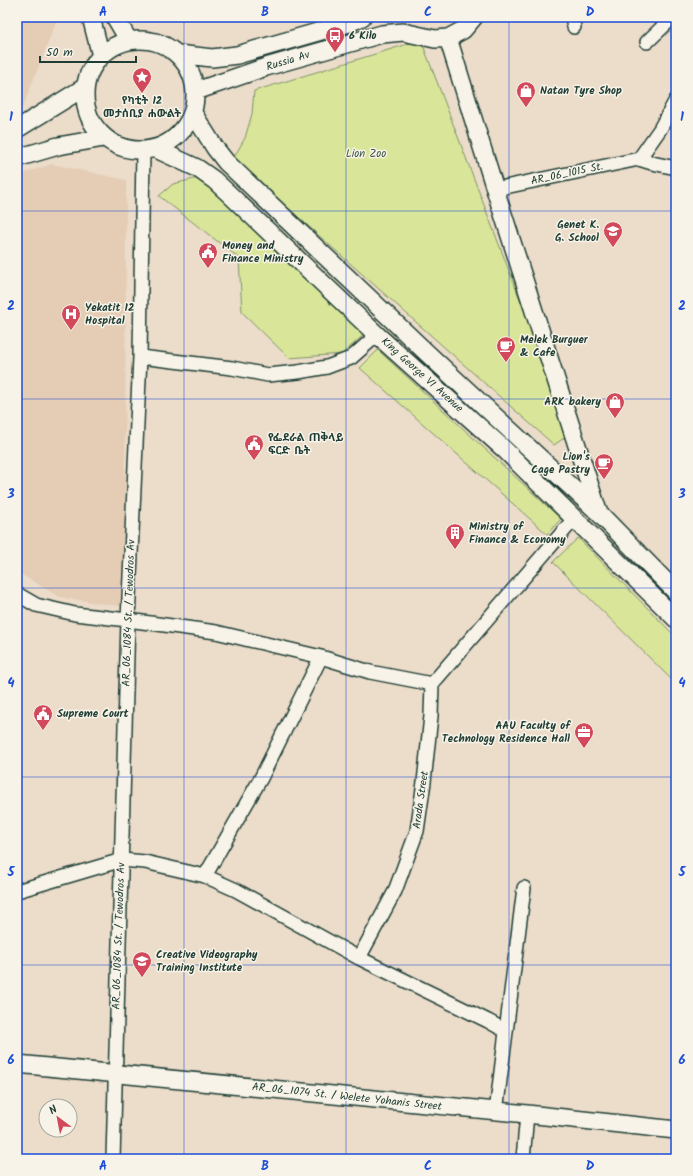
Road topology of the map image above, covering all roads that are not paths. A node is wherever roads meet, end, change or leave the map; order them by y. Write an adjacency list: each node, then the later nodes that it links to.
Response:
1 (91, 17): 10 (main road)
2 (115, 17): 7 (main road)
3 (474, 17): 6 (main road)
4 (673, 17): 8 (street)
5 (354, 19): 9 (main road, Russia Av)
6 (448, 38): 12 (main road, Russia Av); 21 (main road)
7 (129, 41): 9 (main road); 10 (main road)
8 (647, 42)
9 (178, 54): 12 (main road)
10 (101, 56): 11 (main road)
11 (85, 87): 15 (main road); 16 (main road)
12 (196, 92): 14 (main road)
13 (676, 100): 19 (street)
14 (193, 113): 17 (main road); 23 (main road, King George VI Avenue)
15 (17, 129)
16 (104, 138): 17 (main road); 18 (main road)
17 (149, 150): 22 (main road, King George VI Avenue); 24 (street, AR_06_1084 St. / Tewodros Av)
18 (17, 158)
19 (639, 159): 20 (street, AR_06_1015 St.); 21 (street, AR_06_1015 St.)
20 (676, 168)
21 (495, 190): 26 (main road)
22 (377, 335): 24 (street); 25 (main road, King George VI Avenue)
23 (427, 353): 25 (main road); 26 (main road, King George VI Avenue)
24 (140, 357): 32 (street, AR_06_1084 St. / Tewodros Av)
25 (416, 370): 27 (main road, King George VI Avenue)
26 (598, 512): 28 (main road); 29 (main road, King George VI Avenue)
27 (574, 519): 28 (main road, King George VI Avenue); 34 (street)
28 (594, 538): 31 (main road, King George VI Avenue)
29 (676, 592)
30 (17, 594): 32 (street)
31 (676, 619)
32 (128, 620): 33 (street); 35 (street, AR_06_1084 St. / Tewodros Av)
33 (321, 657): 34 (street); 36 (street)
34 (432, 684): 39 (street, Arada Street)
35 (122, 860): 36 (street); 38 (street); 42 (street, AR_06_1084 St. / Tewodros Av)
36 (205, 876): 39 (street)
37 (524, 888): 40 (street)
38 (17, 891)
39 (359, 958): 40 (street)
40 (506, 1031): 43 (street)
41 (17, 1064): 42 (main road, AR_06_1074 St. / Welete Yohanis Street)
42 (115, 1074): 43 (main road, AR_06_1074 St. / Welete Yohanis Street); 46 (street, AR_06_1084 St. / Tewodros Av)
43 (496, 1112): 44 (main road, AR_06_1074 St. / Welete Yohanis Street)
44 (527, 1114): 45 (main road, AR_06_1074 St. / Welete Yohanis Street); 47 (street)
45 (676, 1130)
46 (113, 1159)
47 (523, 1159)

